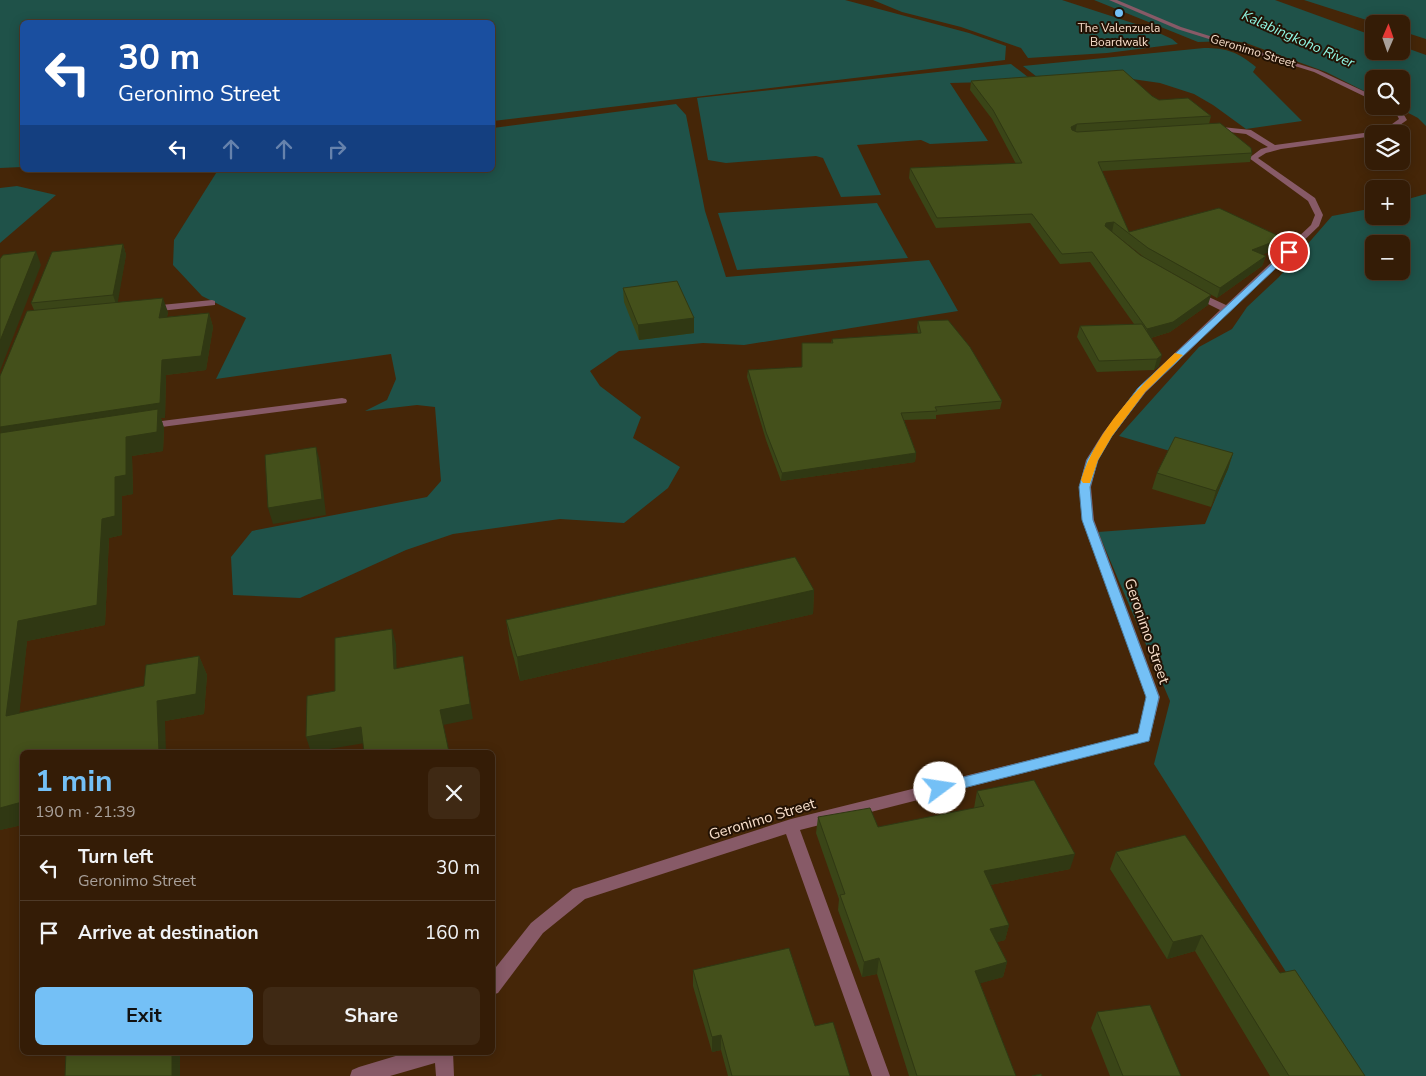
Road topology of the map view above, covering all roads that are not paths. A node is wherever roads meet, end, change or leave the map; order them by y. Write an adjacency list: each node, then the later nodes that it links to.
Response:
1 (1112, 0): 2 (street, Geronimo Street)
2 (1365, 94)
3 (1400, 115): 5 (street, Geronimo Street)
4 (1207, 128): 5 (street)
5 (1274, 148): 9 (street, Geronimo Street)
6 (1185, 288): 9 (street)
7 (212, 303): 8 (street)
8 (144, 309)
9 (1227, 310): 12 (street, Geronimo Street)
10 (342, 401): 11 (street)
11 (131, 428)
12 (791, 826): 13 (street, Geronimo Street); 18 (street)
13 (495, 983)
14 (432, 1055): 16 (street)
15 (442, 1055): 17 (street)
16 (359, 1076)
17 (445, 1076)
18 (881, 1076)

